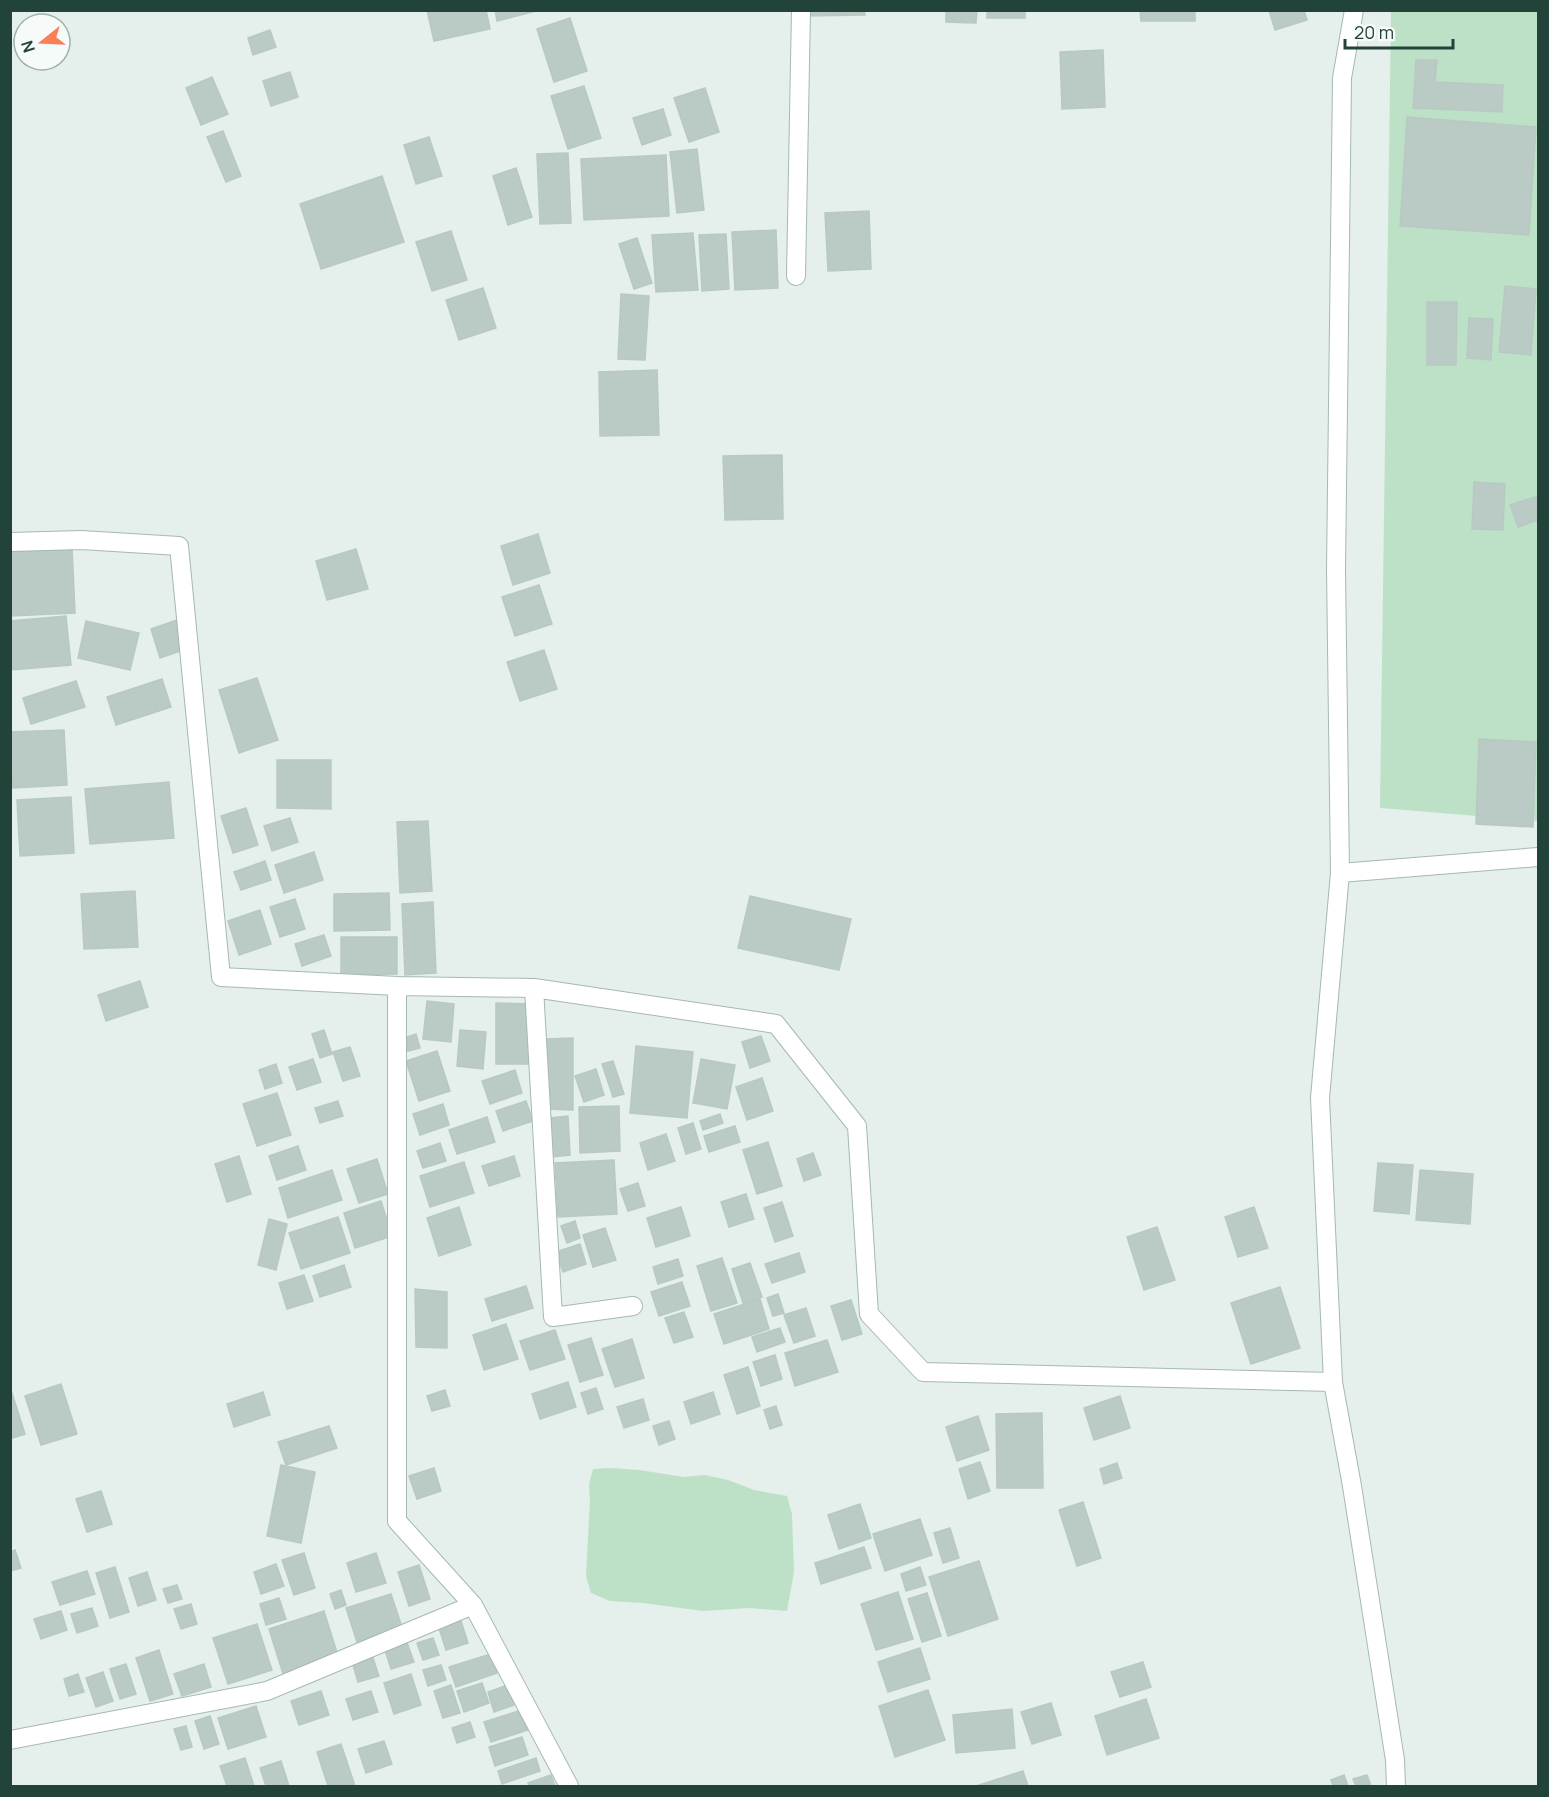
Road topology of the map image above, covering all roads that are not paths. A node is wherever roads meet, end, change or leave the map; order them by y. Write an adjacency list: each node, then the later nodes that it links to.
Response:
1 (801, 10): 3 (street)
2 (1354, 10): 6 (street)
3 (796, 276)
4 (10, 542): 7 (street)
5 (1539, 857): 6 (street)
6 (1340, 873): 10 (street)
7 (397, 986): 8 (street); 11 (street)
8 (534, 988): 9 (street); 10 (street)
9 (633, 1306)
10 (1333, 1382): 14 (street)
11 (473, 1605): 12 (street); 13 (street)
12 (10, 1740)
13 (569, 1786)
14 (1396, 1786)

